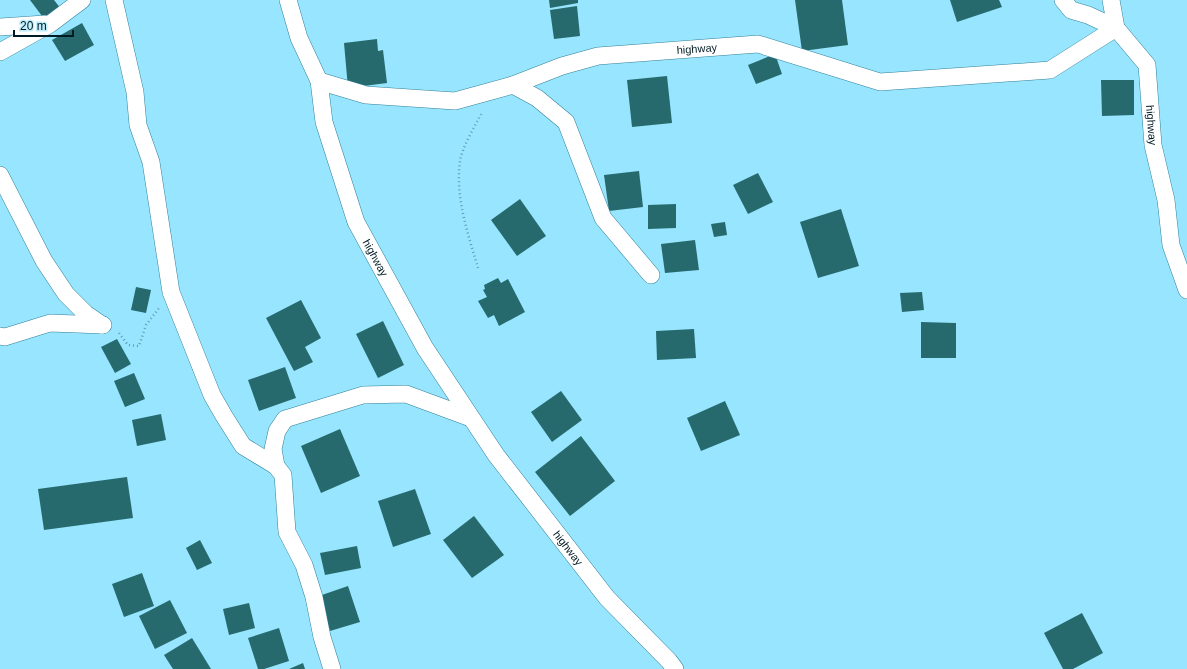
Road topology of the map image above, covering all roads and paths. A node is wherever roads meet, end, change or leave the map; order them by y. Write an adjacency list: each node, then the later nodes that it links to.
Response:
1 (82, 0): 6 (street)
2 (114, 0): 17 (street)
3 (288, 0): 10 (street, highway)
4 (1063, 0): 8 (street, highway)
5 (1111, 0): 8 (street)
6 (50, 24): 7 (street); 9 (street)
7 (0, 27)
8 (1116, 28): 11 (street, highway); 16 (street, highway)
9 (0, 52)
10 (319, 81): 12 (street, highway); 20 (street, highway)
11 (513, 85): 12 (street, highway); 15 (street)
12 (496, 90): 14 (path)
13 (0, 175): 18 (street)
14 (478, 268)
15 (651, 275)
16 (1187, 290)
17 (171, 292): 18 (path); 21 (street)
18 (103, 325): 19 (street)
19 (0, 336)
20 (471, 418): 21 (street); 23 (street, highway)
21 (276, 466): 22 (street)
22 (332, 669)
23 (675, 669)

